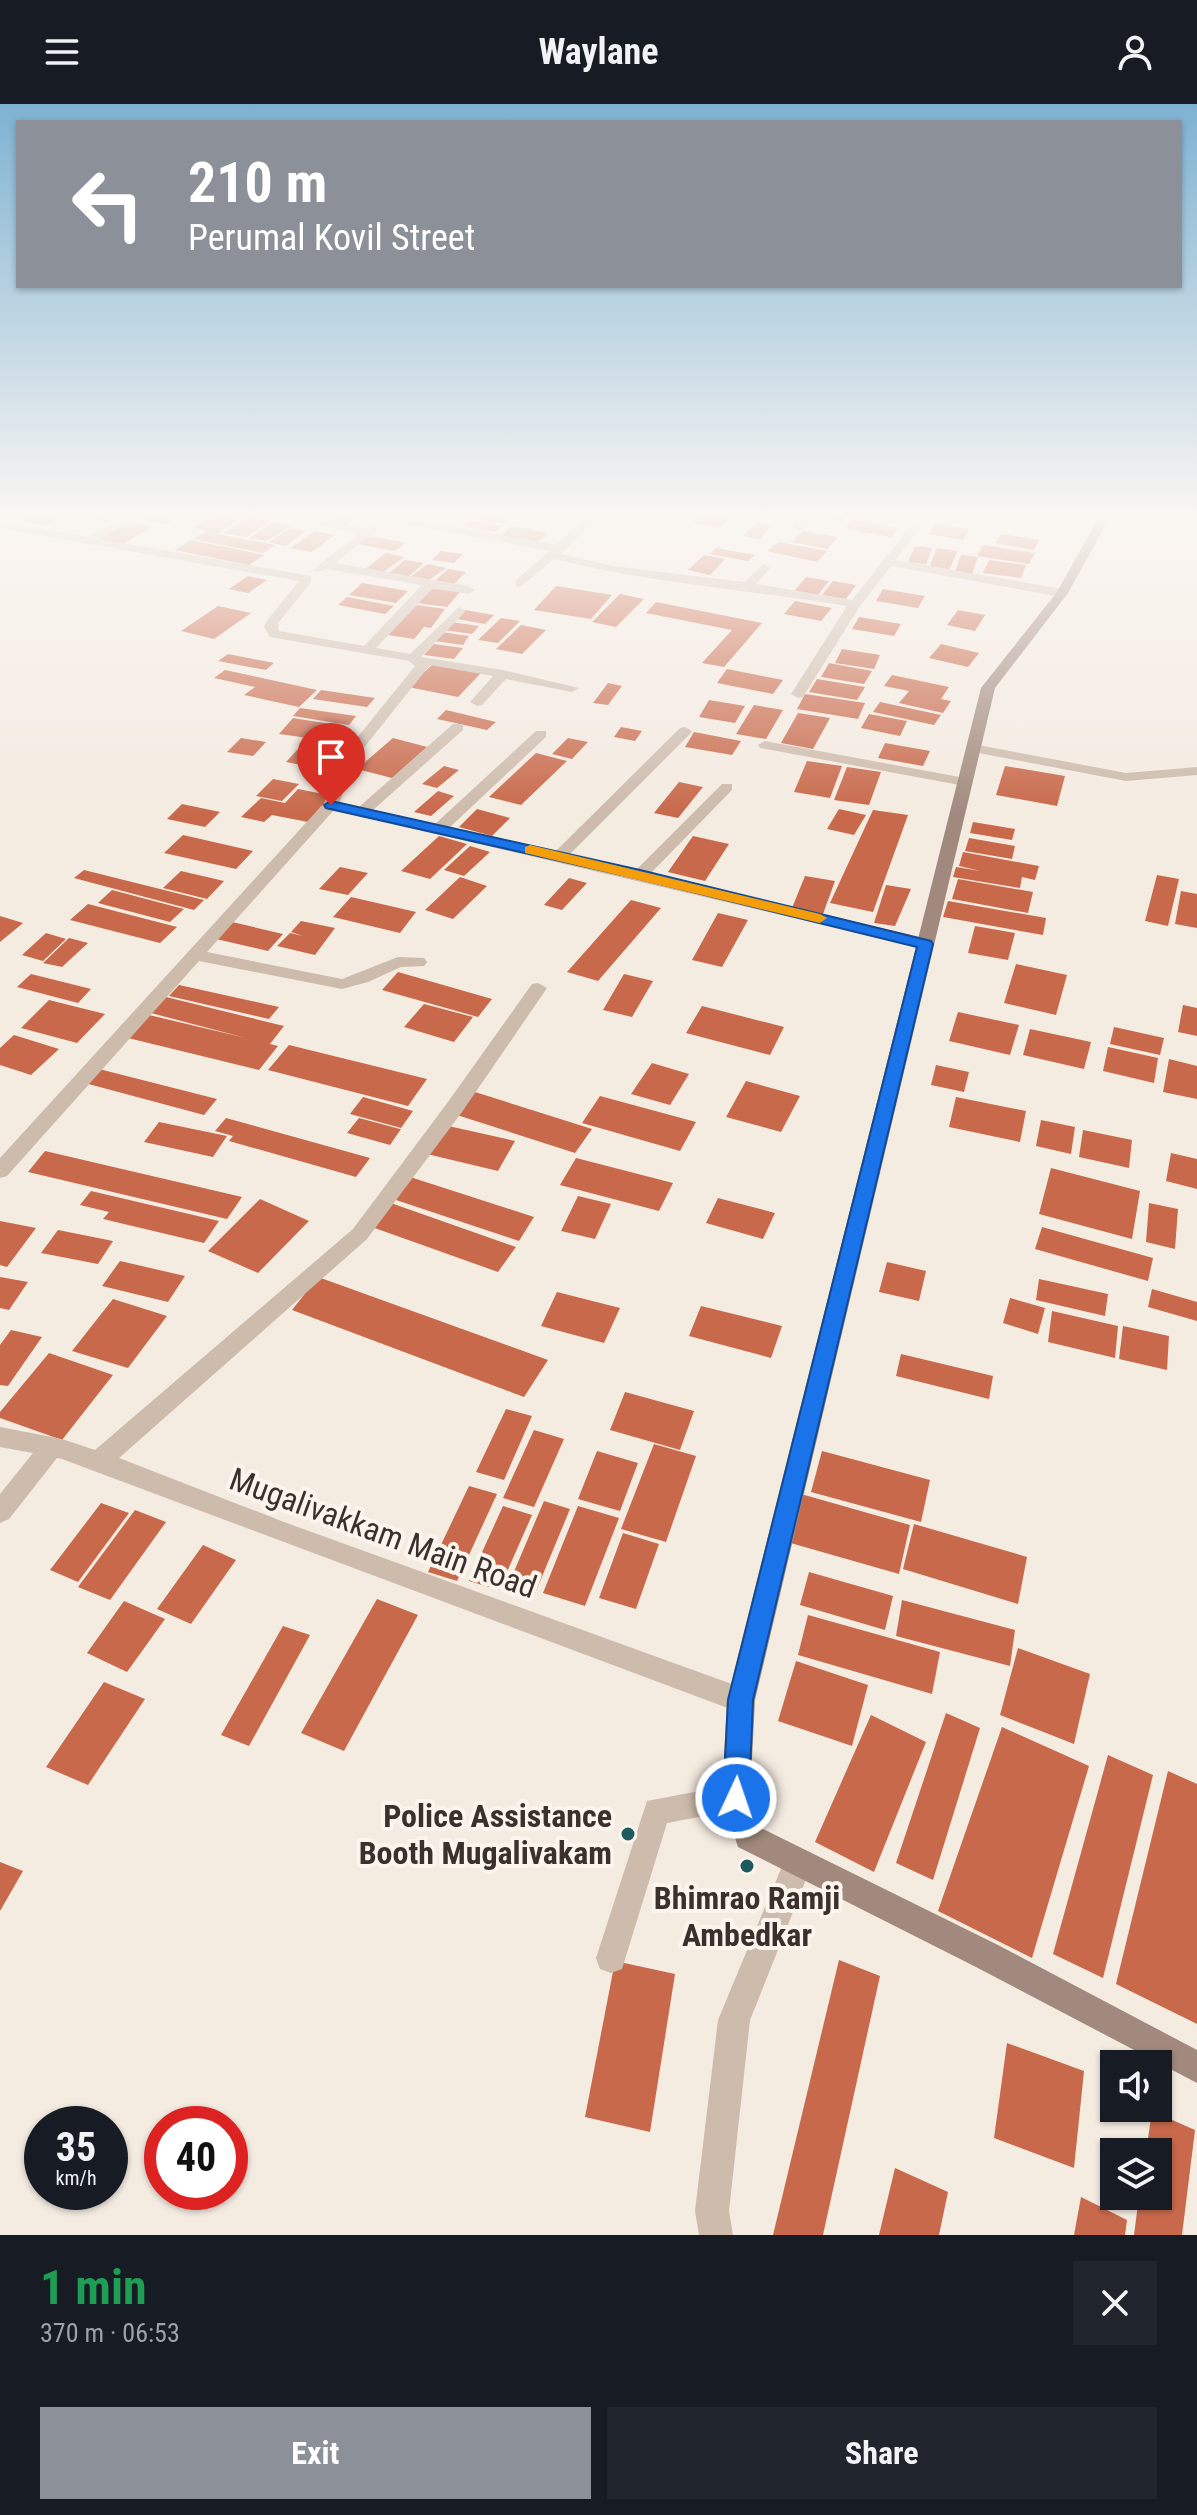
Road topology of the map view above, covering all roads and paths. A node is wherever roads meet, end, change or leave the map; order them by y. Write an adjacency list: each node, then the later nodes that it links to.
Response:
1 (278, 614): 6 (street)
2 (401, 614): 6 (street)
3 (456, 614): 7 (street)
4 (848, 614): 10 (street)
5 (1045, 614): 16 (street)
6 (366, 651): 7 (street)
7 (416, 660): 8 (street); 20 (street)
8 (503, 674): 9 (street); 11 (street)
9 (572, 688)
10 (798, 694)
11 (477, 702)
12 (458, 727): 21 (street)
13 (685, 731): 23 (street)
14 (541, 734): 22 (street)
15 (765, 745): 18 (street)
16 (973, 748): 17 (street); 18 (street)
17 (1197, 771)
18 (965, 782): 25 (street)
19 (727, 787): 24 (street)
20 (331, 805): 21 (street); 26 (street)
21 (362, 812): 22 (street)
22 (439, 829): 23 (street)
23 (560, 856): 24 (street)
24 (640, 875): 25 (street)
25 (926, 944): 34 (street)
26 (195, 955): 27 (street); 29 (street)
27 (418, 962)
28 (538, 988): 32 (street)
29 (0, 1171)
30 (0, 1437): 31 (street, Mugalivakkam Main Road)
31 (52, 1447): 32 (street, Mugalivakkam Main Road); 33 (street)
32 (99, 1461): 34 (street, Mugalivakkam Main Road)
33 (0, 1512)
34 (741, 1700): 35 (street)
35 (736, 1798): 36 (street); 37 (street)
36 (798, 1862): 38 (street); 39 (street)
37 (611, 1958)
38 (1197, 2067)
39 (716, 2235)

